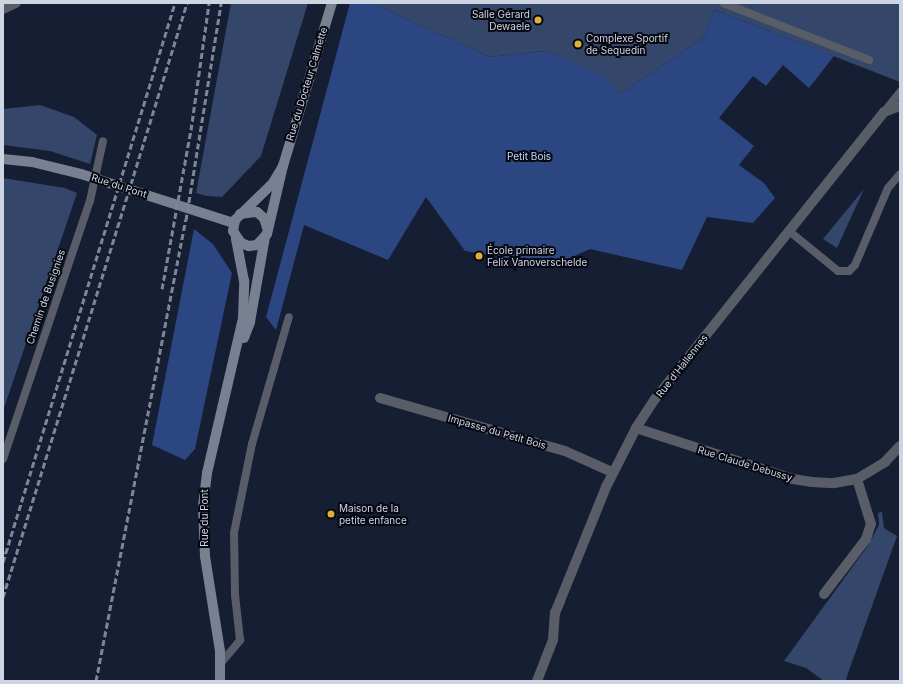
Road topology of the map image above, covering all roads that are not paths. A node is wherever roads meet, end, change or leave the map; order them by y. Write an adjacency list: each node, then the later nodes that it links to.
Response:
1 (16, 3): 4 (street)
2 (332, 3): 11 (street, Rue du Docteur Calmette)
3 (723, 3): 5 (lane)
4 (3, 9)
5 (870, 60)
6 (900, 92): 8 (lane, Rue d'Hallennes)
7 (900, 106): 8 (street)
8 (884, 112): 15 (street, Rue d'Hallennes)
9 (104, 141): 23 (lane, Chemin de Busignies)
10 (3, 159): 14 (street, Rue du Pont)
11 (283, 166): 13 (street); 16 (street, Rue du Pont)
12 (900, 174): 15 (lane)
13 (240, 214): 14 (street); 16 (street)
14 (234, 223): 17 (street)
15 (789, 231): 21 (street, Rue d'Hallennes)
16 (266, 232): 17 (street); 19 (street, Rue du Pont)
17 (236, 239): 19 (street, Rue du Pont)
18 (289, 317): 27 (lane)
19 (235, 358): 27 (street, Rue du Pont)
20 (380, 398): 24 (street, Impasse du Petit Bois)
21 (636, 428): 24 (street, Rue d'Hallennes); 25 (street, Rue Claude Debussy)
22 (900, 446): 25 (street, Rue Claude Debussy)
23 (3, 459)
24 (612, 472): 29 (street, Rue d'Hallennes)
25 (857, 478): 26 (street)
26 (824, 594)
27 (221, 663): 28 (street, Rue du Pont)
28 (220, 681)
29 (537, 681)

